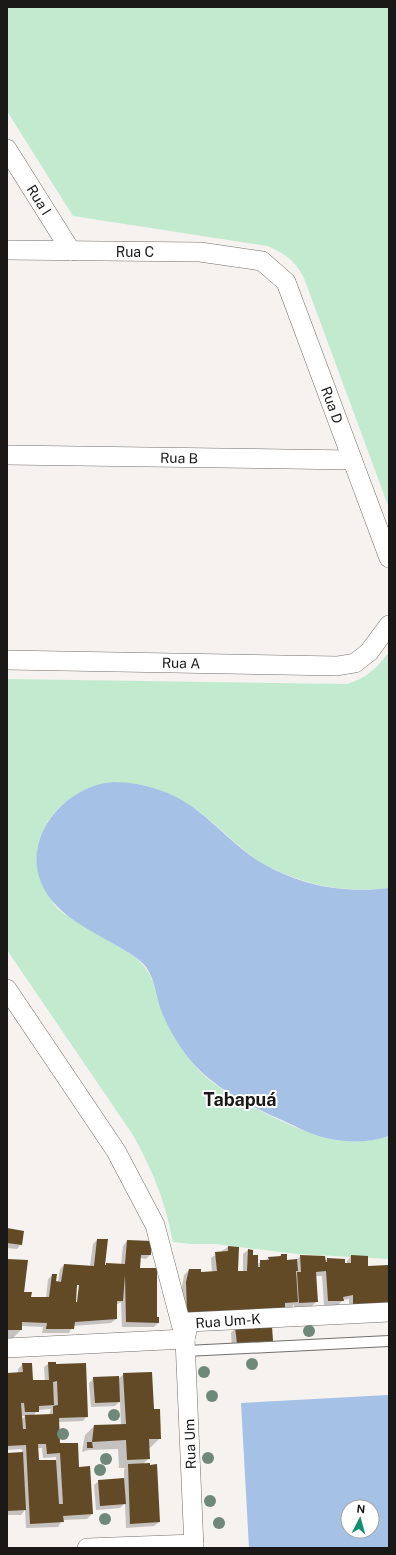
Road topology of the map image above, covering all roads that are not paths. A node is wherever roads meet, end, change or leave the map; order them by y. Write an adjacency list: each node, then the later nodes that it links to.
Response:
1 (7, 149): 3 (street, Rua I)
2 (7, 250): 3 (street, Rua C)
3 (71, 251): 4 (street, Rua C)
4 (262, 261): 6 (street, Rua D)
5 (7, 455): 6 (street, Rua B)
6 (352, 460): 7 (street, Rua D)
7 (389, 558)
8 (389, 625): 9 (street, Rua A)
9 (7, 660)
10 (7, 989): 13 (street)
11 (389, 1312): 13 (street, Rua Um-K)
12 (389, 1341): 13 (lane)
13 (186, 1345): 14 (street, Rua Um-K); 15 (street, Rua Um)
14 (7, 1348)
15 (194, 1546): 16 (street)
16 (87, 1548)

